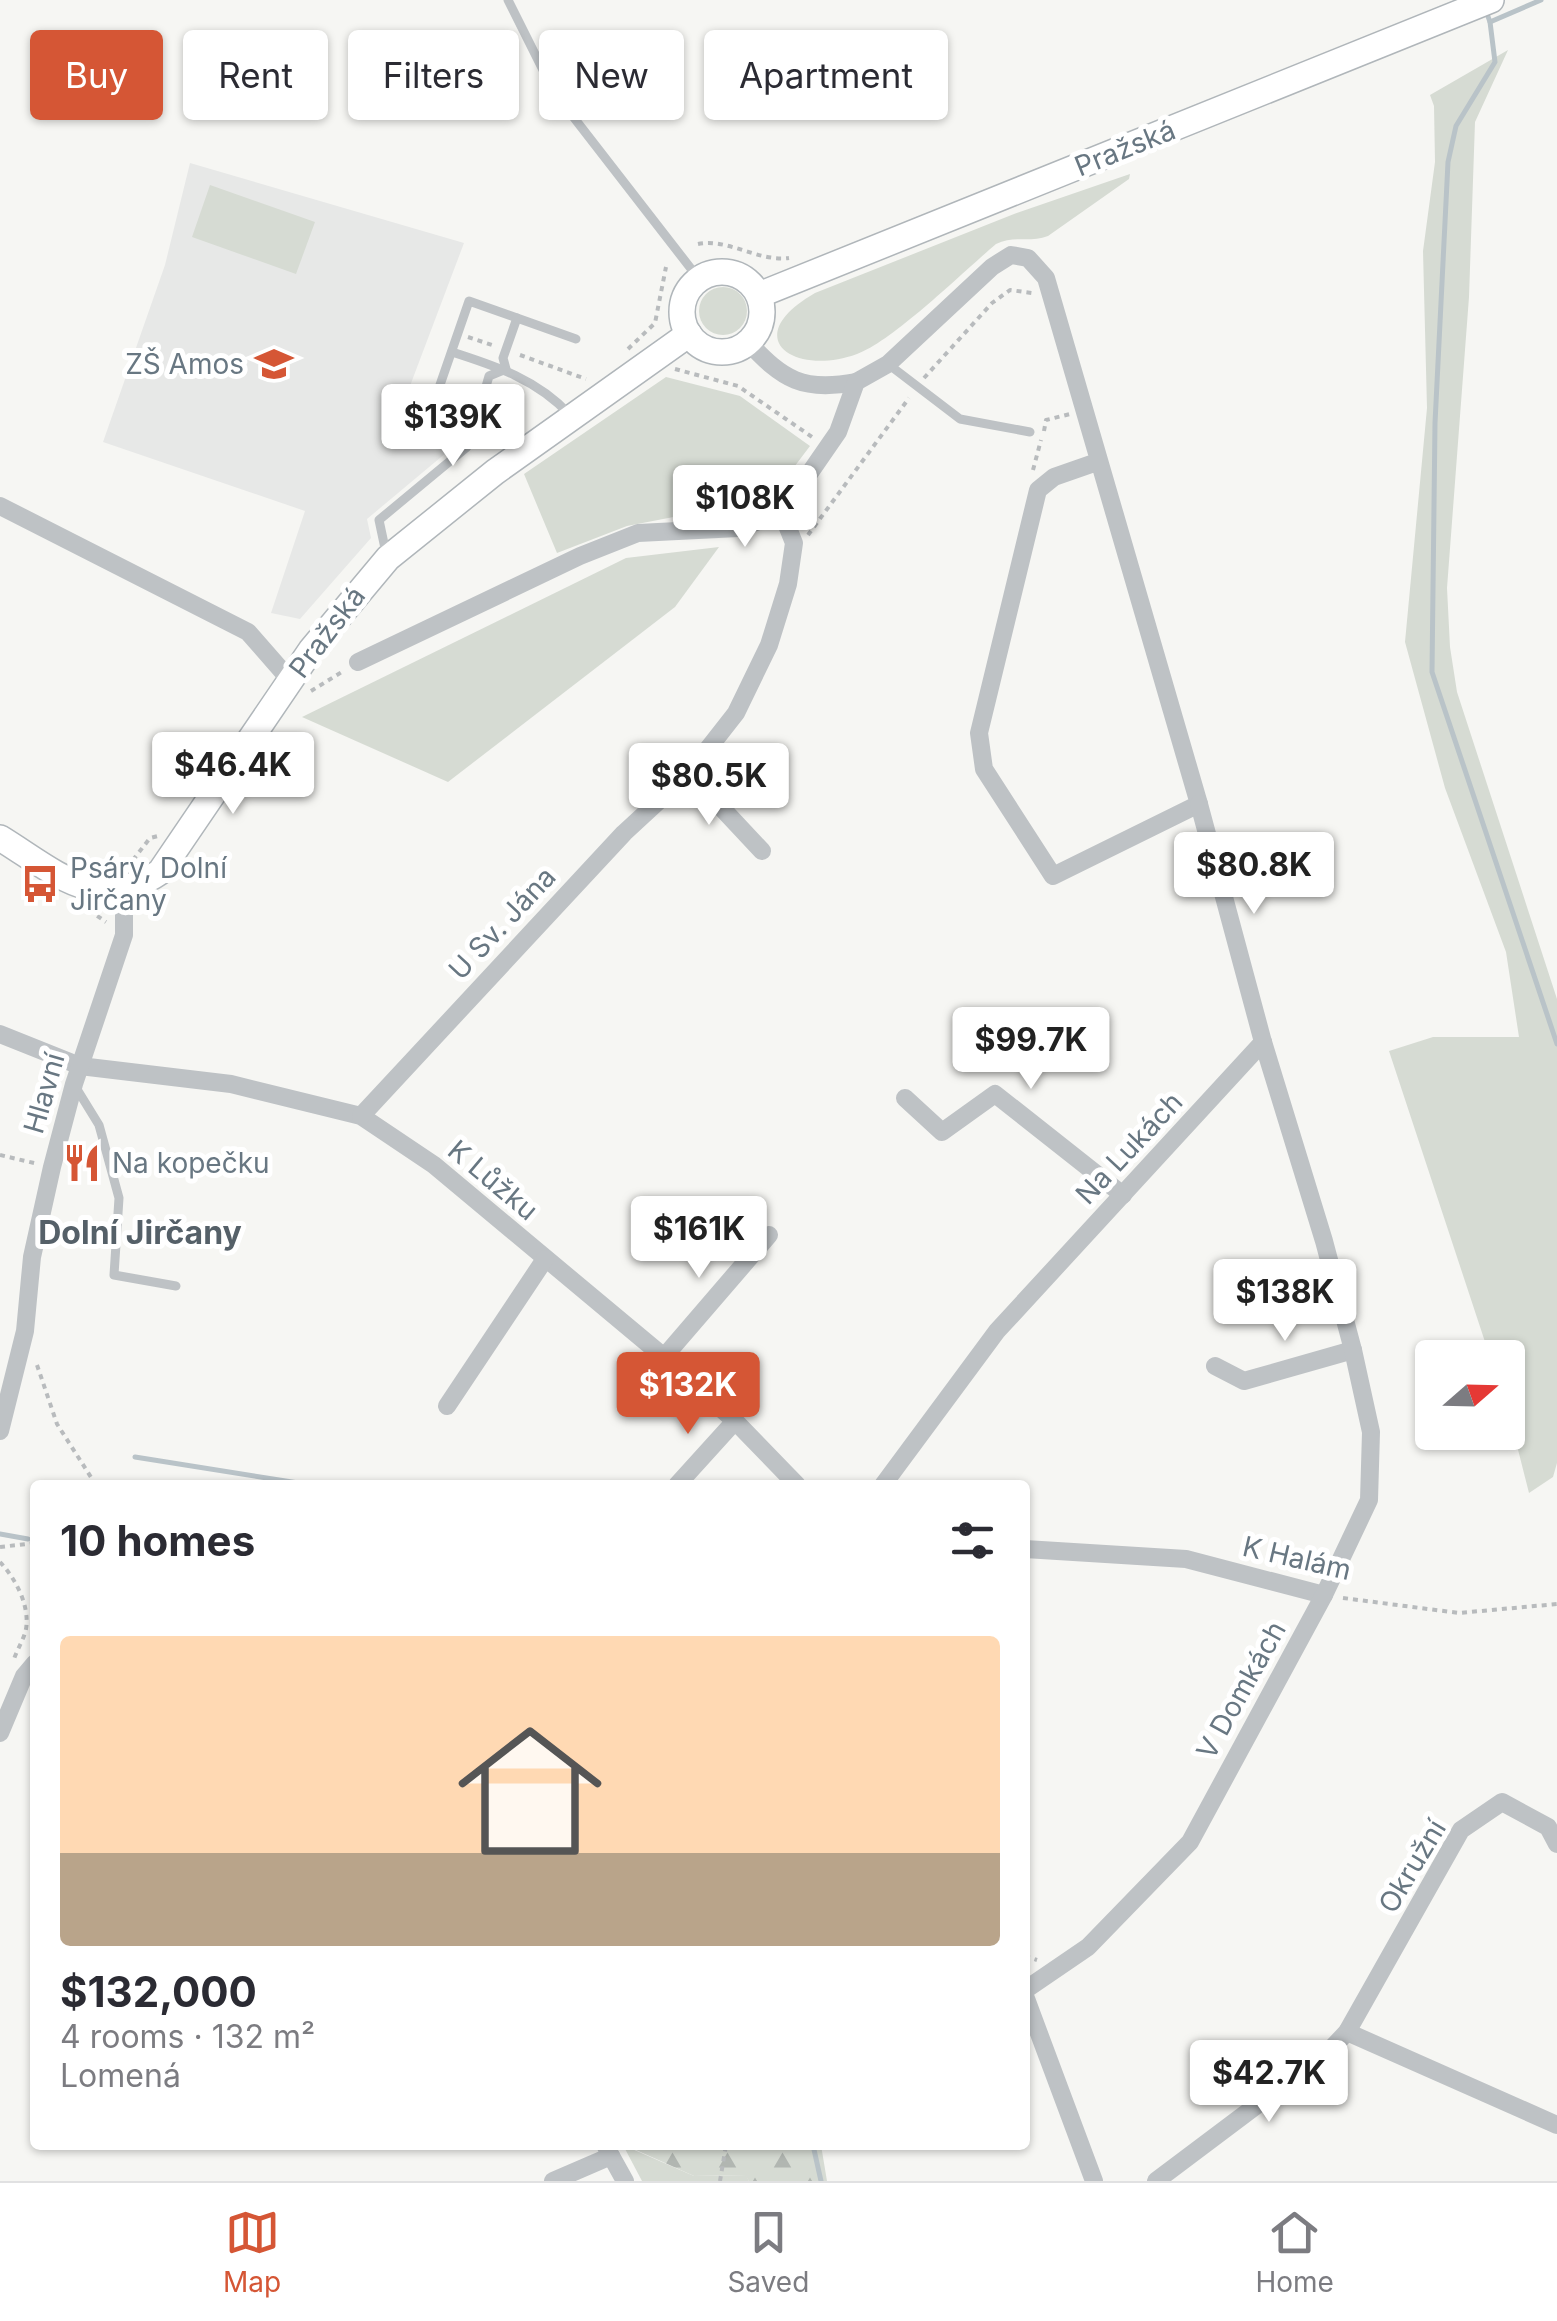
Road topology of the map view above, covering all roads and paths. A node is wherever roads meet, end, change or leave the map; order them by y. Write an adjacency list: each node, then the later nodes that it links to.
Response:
1 (508, 0): 4 (lane)
2 (1481, 4): 5 (main road, Pražská)
3 (666, 267): 11 (path)
4 (699, 279): 5 (main road); 7 (main road)
5 (758, 296): 9 (main road)
6 (517, 318): 8 (lane); 10 (lane); 14 (lane)
7 (689, 334): 9 (main road); 18 (main road, Pražská)
8 (576, 339)
9 (748, 342): 16 (street)
10 (452, 352): 14 (lane); 19 (lane)
11 (619, 356)
12 (888, 364): 16 (street); 20 (lane); 22 (street)
13 (674, 368): 21 (path)
14 (506, 369): 18 (lane); 19 (lane)
15 (589, 380): 17 (path)
16 (856, 382): 21 (street)
17 (578, 388)
18 (572, 416): 25 (main road, Pražská)
19 (475, 425): 25 (lane)
20 (1030, 432)
21 (828, 448): 24 (street)
22 (1097, 462): 29 (street); 29 (street)
23 (0, 506): 27 (street)
24 (782, 513): 26 (street, Pražská); 28 (street, U Sv. Jána)
25 (388, 558): 27 (main road, Pražská)
26 (358, 662): 27 (path)
27 (294, 690): 33 (main road, Pražská)
28 (689, 773): 31 (street); 41 (street, U Sv. Jána)
29 (1199, 804): 38 (street)
30 (0, 838): 33 (main road)
31 (762, 851)
32 (171, 889): 36 (path)
33 (124, 890): 39 (street, Hlavní)
34 (88, 910): 35 (path)
35 (109, 925)
36 (138, 926)
37 (0, 1034): 39 (street, K Lůžku)
38 (1263, 1042): 44 (street, Na Lukách); 49 (street, V Domkách)
39 (77, 1075): 41 (street, K Lůžku); 43 (street, Hlavní); 47 (lane)
40 (905, 1098): 44 (street)
41 (361, 1116): 46 (street, K Lůžku)
42 (0, 1155): 43 (path)
43 (52, 1167): 48 (street, Hlavní)
44 (1123, 1195): 58 (street, Na Lukách)
45 (769, 1235): 50 (street)
46 (545, 1260): 50 (street, K Lůžku); 52 (street)
47 (176, 1286)
48 (25, 1331): 54 (street, Hlavní); 55 (path)
49 (1353, 1350): 51 (street); 63 (street, V Domkách)
50 (664, 1358): 53 (street, K Lůžku)
51 (1215, 1366)
52 (446, 1406)
53 (735, 1421): 56 (street); 57 (street, K Lůžku)
54 (0, 1432)
55 (93, 1480)
56 (682, 1480)
57 (792, 1480)
58 (887, 1480)
59 (30, 1543): 60 (path)
60 (0, 1548)
61 (1030, 1549): 63 (street, K Halám)
62 (0, 1562): 65 (path)
63 (1324, 1595): 64 (path, K Halám); 69 (street, V Domkách)
64 (1557, 1604)
65 (27, 1627)
66 (30, 1669): 67 (street)
67 (0, 1733)
68 (1557, 1844): 71 (street, Okružní)
69 (1030, 1997)
70 (1030, 2011): 78 (street)
71 (1347, 2032): 72 (street); 79 (street, Okružní)
72 (1557, 2126)
73 (608, 2150): 75 (street); 76 (street)
74 (725, 2150): 77 (path)
75 (554, 2181)
76 (626, 2181)
77 (720, 2181)
78 (1094, 2181)
79 (1156, 2181)

